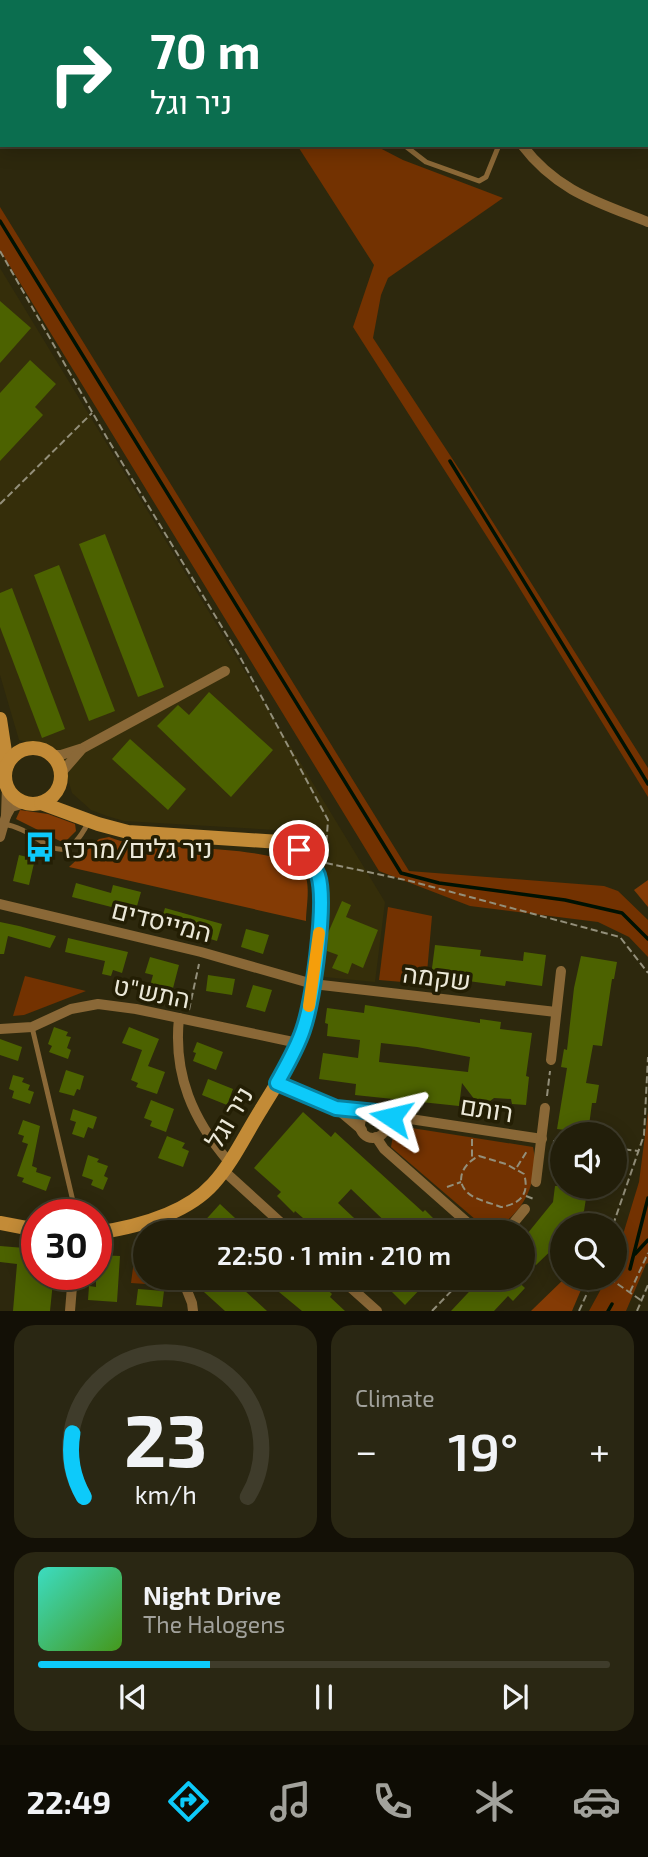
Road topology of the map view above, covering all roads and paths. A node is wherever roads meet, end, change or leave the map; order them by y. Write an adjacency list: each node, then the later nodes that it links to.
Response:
1 (407, 147): 2 (lane)
2 (498, 147)
3 (524, 147): 4 (street)
4 (648, 222)
5 (0, 251): 6 (path)
6 (92, 412): 7 (path); 24 (path)
7 (0, 503)
8 (225, 671): 10 (street)
9 (1, 724): 11 (street); 13 (street)
10 (83, 748): 12 (street); 14 (street)
11 (28, 749): 12 (street); 13 (street)
12 (51, 755): 14 (street)
13 (7, 765): 15 (street)
14 (60, 780): 17 (street); 18 (street)
15 (8, 786): 16 (street); 19 (street)
16 (25, 803): 17 (street); 19 (street)
17 (41, 803): 18 (street, ניר וגל)
18 (83, 818): 19 (lane); 25 (street, ניר וגל)
19 (4, 820): 20 (street)
20 (0, 837)
21 (0, 904): 22 (street, המייסדים)
22 (201, 953): 25 (street, המייסדים); 27 (path)
23 (561, 971): 26 (street)
24 (648, 973)
25 (313, 984): 26 (street, שקמה); 30 (street, ניר וגל)
26 (556, 1012): 32 (street)
27 (183, 1019): 28 (street, התש"ט); 30 (street, התש"ט); 45 (street)
28 (32, 1027): 29 (street, התש"ט); 51 (lane)
29 (0, 1029)
30 (298, 1043): 33 (street, ניר וגל)
31 (648, 1057): 43 (path)
32 (551, 1060): 35 (path)
33 (277, 1083): 34 (street); 45 (street, ניר וגל)
34 (336, 1108): 36 (street); 39 (street)
35 (545, 1108): 41 (street, רותם)
36 (371, 1112): 37 (street); 39 (street)
37 (384, 1120): 38 (street, רותם); 40 (street)
38 (471, 1129): 41 (street, רותם); 44 (path)
39 (362, 1130): 40 (street)
40 (376, 1137): 49 (street)
41 (538, 1139): 46 (path); 48 (street, רותם)
42 (627, 1151): 43 (path)
43 (638, 1152): 53 (path)
44 (472, 1159): 46 (path); 47 (path)
45 (226, 1166): 54 (street, ניר וגל); 55 (street)
46 (517, 1168): 50 (path)
47 (462, 1181): 49 (path); 50 (path)
48 (536, 1182): 50 (path)
49 (433, 1192): 56 (street)
50 (525, 1196)
51 (72, 1199)
52 (525, 1209): 57 (street)
53 (617, 1213)
54 (158, 1218): 60 (street, ניר וגל)
55 (279, 1220)
56 (464, 1220)
57 (516, 1220)
58 (0, 1223): 59 (street)
59 (21, 1227)
60 (112, 1230)
61 (648, 1253): 69 (path)
62 (648, 1285): 70 (path)
63 (72, 1290): 72 (street)
64 (187, 1290): 71 (street)
65 (353, 1290): 73 (street)
66 (452, 1290): 74 (path)
67 (589, 1290): 75 (path)
68 (627, 1290): 69 (path)
69 (630, 1292): 70 (path)
70 (642, 1301): 76 (path)
71 (195, 1308)
72 (70, 1311)
73 (377, 1311)
74 (432, 1311)
75 (579, 1311)
76 (637, 1311)

